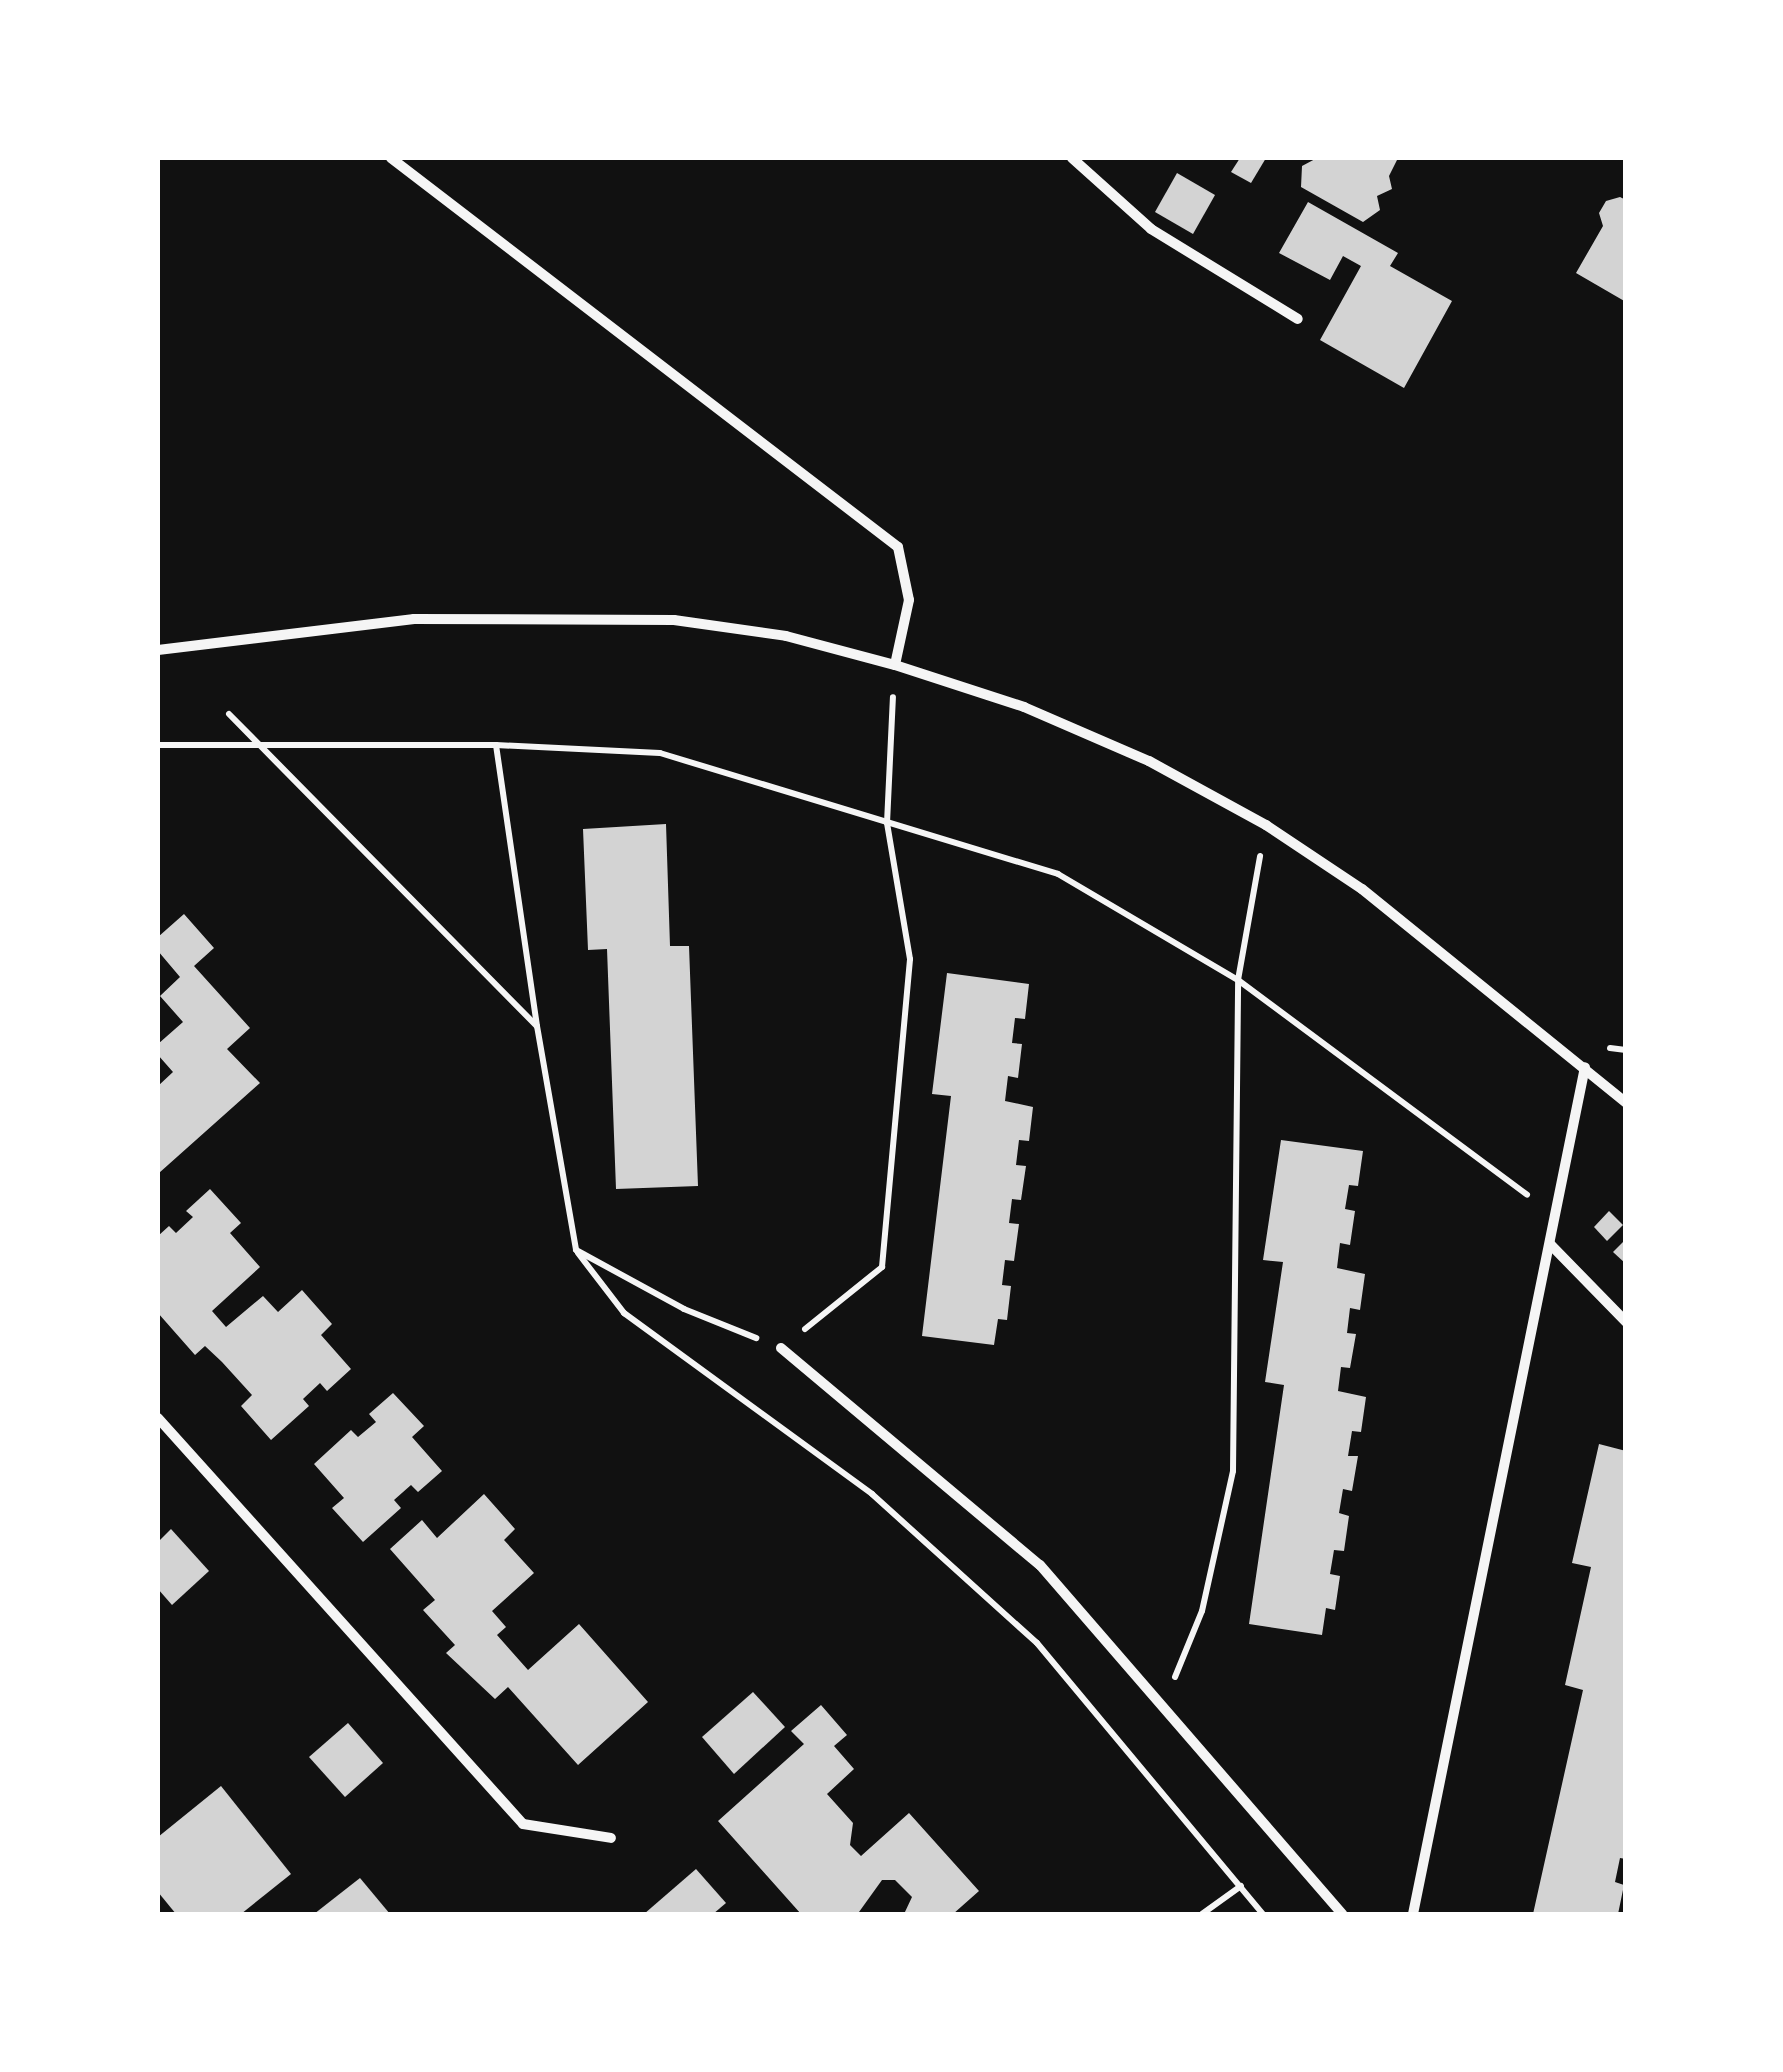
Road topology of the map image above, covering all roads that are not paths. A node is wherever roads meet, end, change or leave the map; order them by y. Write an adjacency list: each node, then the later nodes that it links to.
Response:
1 (391, 158): 5 (street)
2 (1072, 158): 3 (street)
3 (1298, 319)
4 (158, 650): 5 (street)
5 (895, 666): 6 (street)
6 (1585, 1067): 7 (street); 8 (street)
7 (1626, 1103)
8 (1550, 1244): 9 (street); 14 (street)
9 (1626, 1322)
10 (782, 1348): 13 (street)
11 (158, 1418): 12 (street)
12 (611, 1838)
13 (1342, 1914)
14 (1413, 1914)

